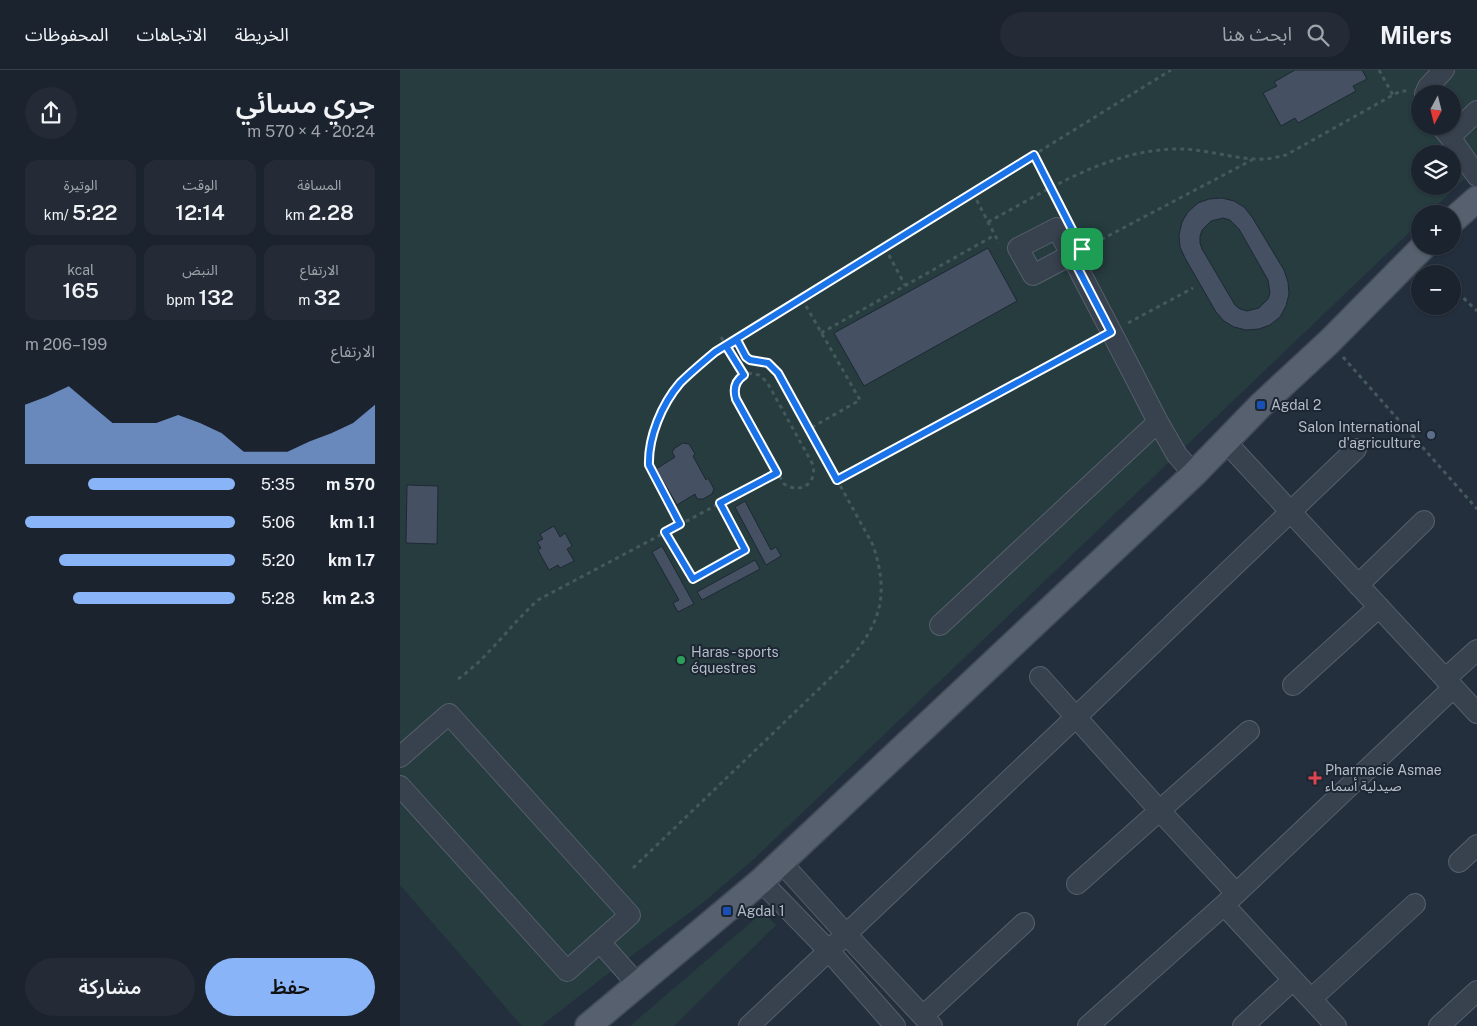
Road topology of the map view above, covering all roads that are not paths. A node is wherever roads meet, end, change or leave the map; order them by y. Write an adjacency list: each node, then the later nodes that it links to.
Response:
1 (1444, 70): 2 (street)
2 (1430, 85)
3 (1477, 111): 4 (street)
4 (1461, 121)
5 (1449, 135): 6 (street)
6 (1477, 176)
7 (1477, 199): 8 (main road)
8 (1461, 213)
9 (1071, 255): 11 (street)
10 (1415, 255): 12 (main road)
11 (1158, 422): 14 (street); 19 (street)
12 (1226, 442): 14 (main road); 15 (street)
13 (1356, 449): 15 (street)
14 (1194, 474): 31 (main road)
15 (1291, 511): 17 (street); 25 (street)
16 (1424, 521): 17 (street)
17 (1358, 585): 18 (street)
18 (1378, 607): 22 (street); 23 (street)
19 (940, 625)
20 (1477, 650): 22 (street)
21 (1040, 677): 25 (street)
22 (1449, 684): 24 (street); 35 (street)
23 (1293, 685)
24 (1477, 713)
25 (1076, 717): 29 (street); 38 (street)
26 (1249, 731): 29 (street)
27 (400, 757): 39 (street)
28 (400, 786): 39 (street)
29 (1160, 811): 34 (street); 35 (street)
30 (1477, 845): 32 (street)
31 (782, 862): 33 (main road); 38 (street)
32 (1459, 862)
33 (761, 881): 40 (street); 42 (main road)
34 (1076, 884)
35 (1230, 899): 41 (street); 49 (street)
36 (1415, 904): 44 (street)
37 (1024, 923): 45 (street)
38 (846, 934): 40 (street); 45 (street)
39 (600, 942): 42 (street)
40 (829, 951): 47 (street); 48 (street)
41 (1293, 980): 44 (street); 50 (street)
42 (638, 985): 46 (main road)
43 (1477, 991): 52 (street)
44 (1311, 999): 51 (street)
45 (928, 1021)
46 (588, 1026)
47 (749, 1026)
48 (895, 1026)
49 (1088, 1026)
50 (1243, 1026)
51 (1336, 1026)
52 (1439, 1026)

